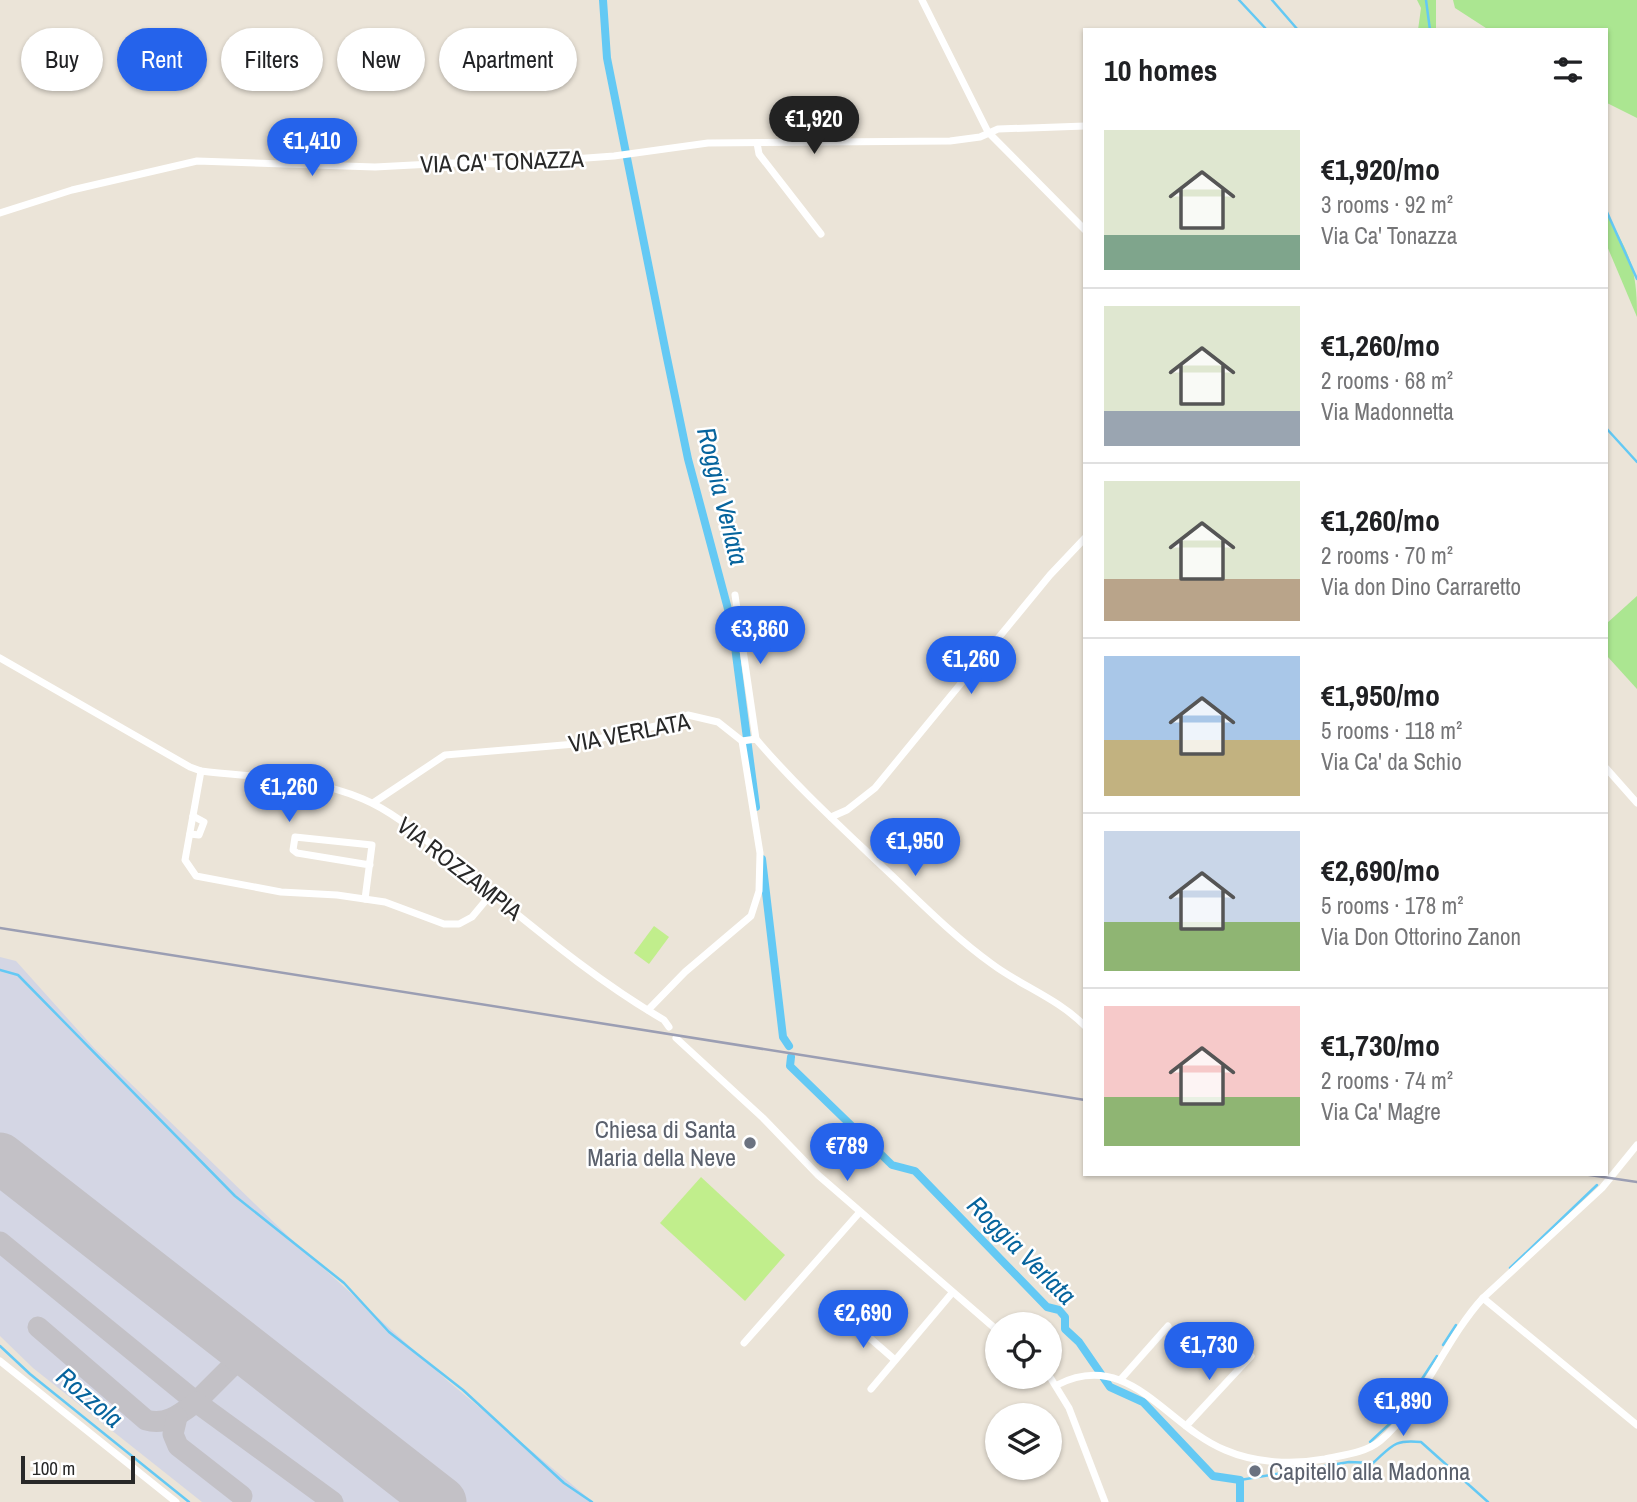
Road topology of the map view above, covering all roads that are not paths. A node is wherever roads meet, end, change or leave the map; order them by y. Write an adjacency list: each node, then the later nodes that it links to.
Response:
1 (922, 0): 3 (street)
2 (1083, 126): 3 (street, VIA CA' TONAZZA)
3 (988, 132): 4 (street, VIA CA' TONAZZA); 6 (street)
4 (757, 143): 5 (street, VIA CA' TONAZZA); 7 (street)
5 (0, 213)
6 (1083, 228)
7 (821, 234)
8 (1083, 540): 16 (street)
9 (735, 595): 11 (street)
10 (0, 658): 13 (street, VIA ROZZAMPIA)
11 (748, 740): 14 (street, VIA VERLATA); 16 (street, VIA VERLATA); 20 (street)
12 (1608, 770): 15 (street)
13 (201, 771): 14 (street, VIA ROZZAMPIA); 19 (street)
14 (373, 803): 18 (street, VIA ROZZAMPIA)
15 (1637, 803)
16 (831, 817): 21 (street, VIA VERLATA)
17 (370, 865): 17 (street); 19 (street)
18 (492, 893): 19 (street); 20 (street, VIA ROZZAMPIA)
19 (365, 898)
20 (648, 1010): 22 (street, VIA ROZZAMPIA)
21 (1083, 1024)
22 (669, 1027)
23 (676, 1038): 26 (street)
24 (1637, 1145): 25 (street)
25 (1610, 1173): 28 (street)
26 (859, 1213): 27 (street); 32 (street)
27 (952, 1293): 30 (street); 34 (street)
28 (1483, 1298): 40 (street); 41 (street)
29 (848, 1319): 34 (street)
30 (985, 1320)
31 (1168, 1326): 36 (street)
32 (744, 1343)
33 (1251, 1356): 41 (street)
34 (895, 1360): 38 (street)
35 (0, 1361): 42 (street)
36 (1121, 1379): 37 (street); 41 (street)
37 (1062, 1382)
38 (871, 1389)
39 (1059, 1389): 43 (street)
40 (1637, 1425)
41 (1186, 1426)
42 (176, 1502)
43 (1105, 1502)

